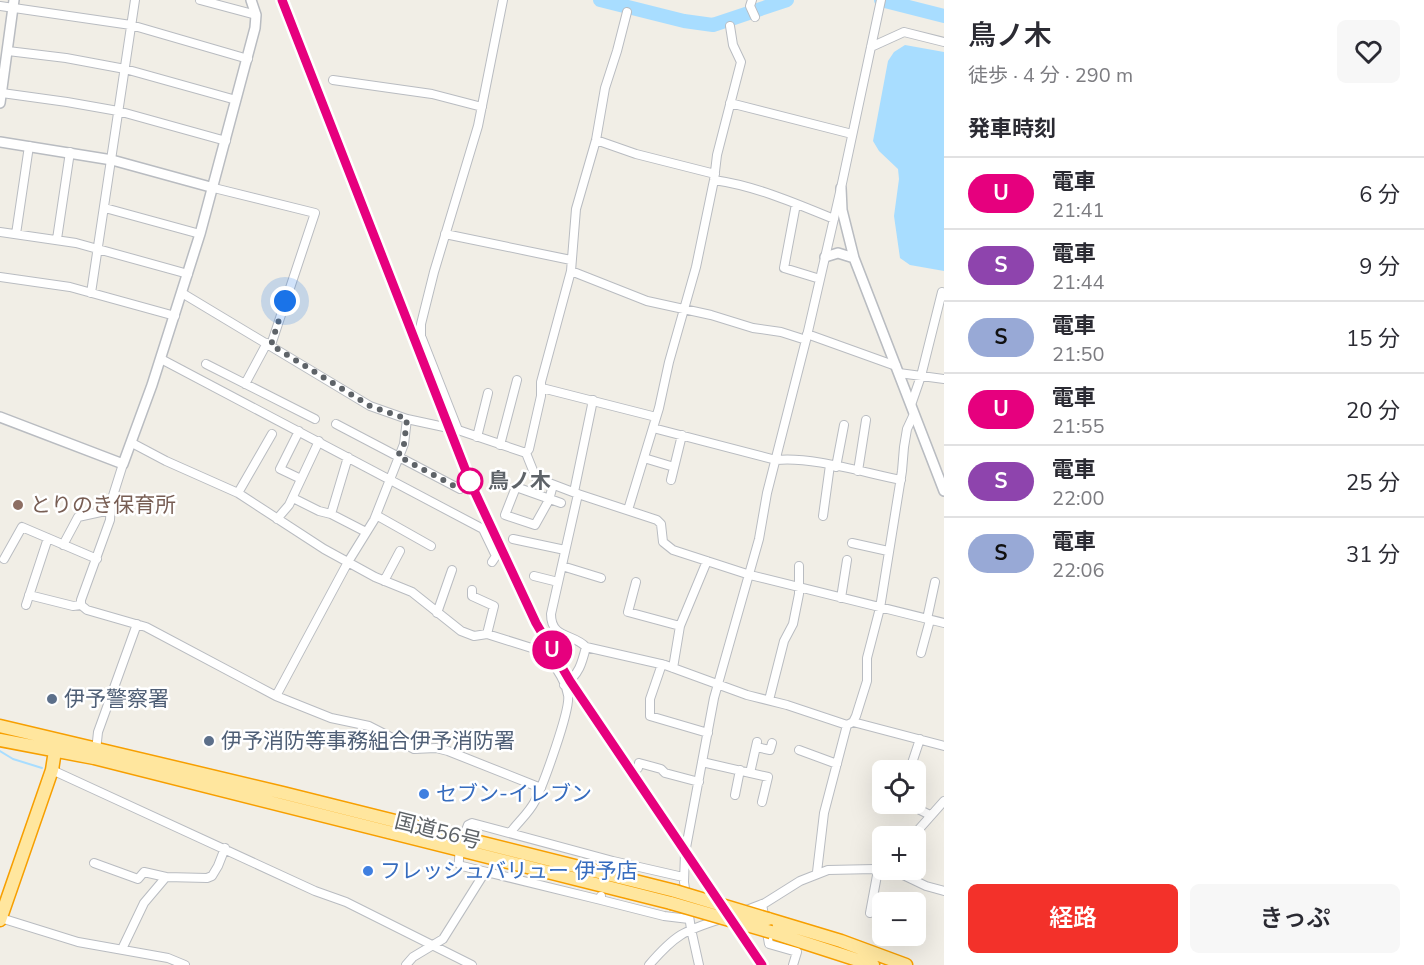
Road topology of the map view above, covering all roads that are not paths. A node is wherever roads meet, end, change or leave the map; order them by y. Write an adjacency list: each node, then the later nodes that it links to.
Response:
1 (135, 0): 10 (street)
2 (200, 0): 9 (street)
3 (251, 0): 9 (street)
4 (503, 0): 21 (street)
5 (881, 2): 13 (street)
6 (14, 3): 7 (street); 10 (street); 14 (street)
7 (0, 6)
8 (627, 12): 24 (street)
9 (256, 15): 15 (street)
10 (131, 25): 15 (street); 16 (street)
11 (730, 26): 20 (street)
12 (944, 42): 13 (street)
13 (871, 47): 23 (street)
14 (8, 51): 16 (street); 18 (street)
15 (248, 58): 19 (street)
16 (125, 69): 19 (street); 22 (street)
17 (333, 80): 21 (street)
18 (1, 98): 22 (street)
19 (236, 100): 25 (street)
20 (730, 103): 23 (street); 30 (street)
21 (482, 107): 39 (street)
22 (118, 111): 25 (street); 29 (street)
23 (852, 134): 32 (street)
24 (596, 140): 30 (street); 44 (street)
25 (226, 141): 31 (street)
26 (0, 142): 27 (street)
27 (29, 146): 28 (street); 37 (street)
28 (70, 152): 29 (street); 40 (street)
29 (112, 160): 31 (street); 34 (street)
30 (715, 177): 33 (street); 52 (street)
31 (214, 188): 38 (street); 55 (street)
32 (841, 188): 35 (street); 43 (street)
33 (796, 204): 35 (street); 48 (street)
34 (105, 208): 38 (street); 41 (street)
35 (834, 219): 42 (street)
36 (0, 232): 37 (street)
37 (16, 234): 40 (street)
38 (200, 234): 46 (street)
39 (445, 234): 44 (street); 75 (street)
40 (57, 239): 41 (street)
41 (98, 249): 46 (street); 49 (street)
42 (825, 257): 43 (street); 48 (street)
43 (854, 258): 58 (street)
44 (572, 260): 45 (street)
45 (571, 271): 52 (street); 63 (street)
46 (188, 274): 51 (street)
47 (0, 278): 49 (street)
48 (820, 279): 54 (street)
49 (91, 292): 53 (street)
50 (942, 292): 59 (street)
51 (182, 293): 53 (street); 55 (street)
52 (684, 310): 54 (street); 68 (street)
53 (175, 316): 56 (street)
54 (807, 337): 58 (street); 87 (street)
55 (269, 344): 62 (street); 70 (street)
56 (161, 359): 76 (street); 81 (street)
57 (206, 364): 62 (street)
58 (898, 370): 59 (street); 66 (street)
59 (921, 376): 60 (street); 66 (street)
60 (944, 379)
61 (517, 380): 82 (street)
62 (245, 384): 69 (street)
63 (542, 388): 65 (street); 83 (street)
64 (488, 393): 79 (street)
65 (593, 399): 68 (street); 101 (street)
66 (912, 410): 89 (street); 96 (street)
67 (0, 417): 88 (street)
68 (656, 417): 74 (street)
69 (315, 419)
70 (407, 419): 75 (street); 84 (street)
71 (336, 424): 84 (street)
72 (844, 425): 90 (street)
73 (867, 425): 92 (street)
74 (653, 428): 78 (street); 86 (street)
75 (458, 430): 79 (street)
76 (299, 431): 80 (street); 94 (street)
77 (272, 434): 100 (street)
78 (682, 435): 87 (street); 91 (street)
79 (477, 437): 82 (street)
80 (319, 441): 85 (street); 94 (street)
81 (132, 443): 88 (street); 100 (street)
82 (500, 445): 83 (street)
83 (526, 453): 97 (street)
84 (398, 456): 93 (street); 98 (street)
85 (348, 457): 93 (street); 107 (street)
86 (644, 458): 91 (street); 106 (street)
87 (776, 460): 90 (street); 129 (street)
88 (123, 464): 105 (street)
89 (939, 465): 99 (street)
90 (833, 466): 92 (street); 109 (street)
91 (674, 467): 95 (street)
92 (858, 471): 96 (street)
93 (390, 478): 108 (street); 125 (street)
94 (301, 479): 102 (street)
95 (670, 480)
96 (901, 480): 119 (street)
97 (553, 485): 101 (street); 103 (street)
98 (460, 489)
99 (944, 491)
100 (238, 493): 110 (street)
101 (576, 493): 106 (street); 117 (street)
102 (293, 498): 107 (street); 110 (street)
103 (549, 500): 103 (street); 104 (street)
104 (561, 503)
105 (110, 510): 115 (street); 121 (street)
106 (628, 510): 123 (street)
107 (331, 514): 111 (street)
108 (376, 515): 111 (street); 116 (street)
109 (823, 516)
110 (277, 519): 124 (street)
111 (366, 532): 124 (street)
112 (48, 538): 115 (street); 120 (street); 138 (street)
113 (513, 539): 117 (street)
114 (852, 543): 119 (street)
115 (63, 544): 121 (street)
116 (431, 546)
117 (565, 550): 126 (street)
118 (400, 551): 132 (street)
119 (888, 551): 142 (street)
120 (4, 554)
121 (97, 559): 141 (street)
122 (847, 560): 139 (street)
123 (707, 561): 129 (street); 147 (street)
124 (348, 562): 132 (street); 155 (street)
125 (492, 562)
126 (562, 566): 131 (street); 133 (street)
127 (798, 566): 136 (street)
128 (452, 570): 143 (street)
129 (750, 575): 136 (street); 154 (street)
130 (534, 576): 133 (street)
131 (601, 578)
132 (384, 582): 143 (street)
133 (558, 582): 149 (street)
134 (636, 582): 147 (street)
135 (934, 582): 144 (street)
136 (800, 588): 139 (street); 156 (street)
137 (472, 590): 148 (street)
138 (29, 595): 140 (street); 141 (street)
139 (841, 598): 142 (street)
140 (26, 605)
141 (81, 605): 146 (street)
142 (880, 608): 144 (street); 157 (street)
143 (438, 613): 148 (street)
144 (928, 620): 145 (street); 150 (street)
145 (944, 623)
146 (137, 624): 155 (street); 167 (street)
147 (680, 626): 152 (street)
148 (487, 634): 153 (street)
149 (586, 646): 151 (street); 153 (street)
150 (921, 653)
151 (662, 664): 152 (street); 159 (street)
152 (673, 668): 154 (street)
153 (564, 685): 176 (street)
154 (718, 685): 156 (street); 159 (street)
155 (276, 696): 176 (street)
156 (769, 700): 157 (street)
157 (850, 724): 161 (street); 170 (street)
158 (0, 726): 160 (highway, 国道56号)
159 (708, 733): 169 (street)
160 (57, 739): 166 (highway); 167 (highway, 国道56号)
161 (920, 739): 164 (street); 168 (street)
162 (0, 740): 166 (highway, 国道56号)
163 (772, 743): 174 (street)
164 (944, 746)
165 (799, 750): 170 (street)
166 (55, 752): 167 (highway, 国道56号); 172 (highway)
167 (95, 753): 184 (highway, 国道56号); 186 (highway, 国道56号)
168 (913, 760)
169 (702, 762): 173 (street); 175 (street)
170 (837, 764): 190 (street)
171 (638, 768): 175 (street)
172 (52, 770): 185 (street); 197 (highway)
173 (740, 770): 174 (street); 177 (street)
174 (750, 772): 179 (street)
175 (699, 782): 192 (street)
176 (541, 788): 183 (street)
177 (735, 795)
178 (944, 801): 181 (street)
179 (762, 802)
180 (926, 812): 181 (street)
181 (930, 814): 182 (street)
182 (921, 826)
183 (510, 833): 184 (street); 192 (street)
184 (464, 837): 186 (street); 196 (highway, 国道56号)
185 (225, 848): 191 (street); 203 (street)
186 (460, 850): 189 (street); 196 (highway, 国道56号)
187 (94, 863): 191 (street)
188 (872, 870): 190 (street)
189 (485, 872): 201 (street); 203 (street)
190 (818, 872): 198 (street)
191 (166, 877): 204 (street)
192 (683, 877): 201 (street)
193 (878, 880): 199 (street)
194 (913, 880): 195 (street)
195 (944, 891)
196 (673, 897): 211 (highway, 国道56号, bridge); 212 (highway, 国道56号, bridge)
197 (2, 904): 200 (highway)
198 (762, 904): 202 (street); 210 (street)
199 (870, 913)
200 (0, 919): 204 (street)
201 (689, 919): 202 (street)
202 (691, 929): 208 (street); 209 (street)
203 (432, 946): 206 (street); 207 (street)
204 (122, 949): 205 (street)
205 (185, 965)
206 (406, 965)
207 (472, 965)
208 (649, 965)
209 (699, 965)
210 (793, 965)
211 (873, 965)
212 (906, 965)

